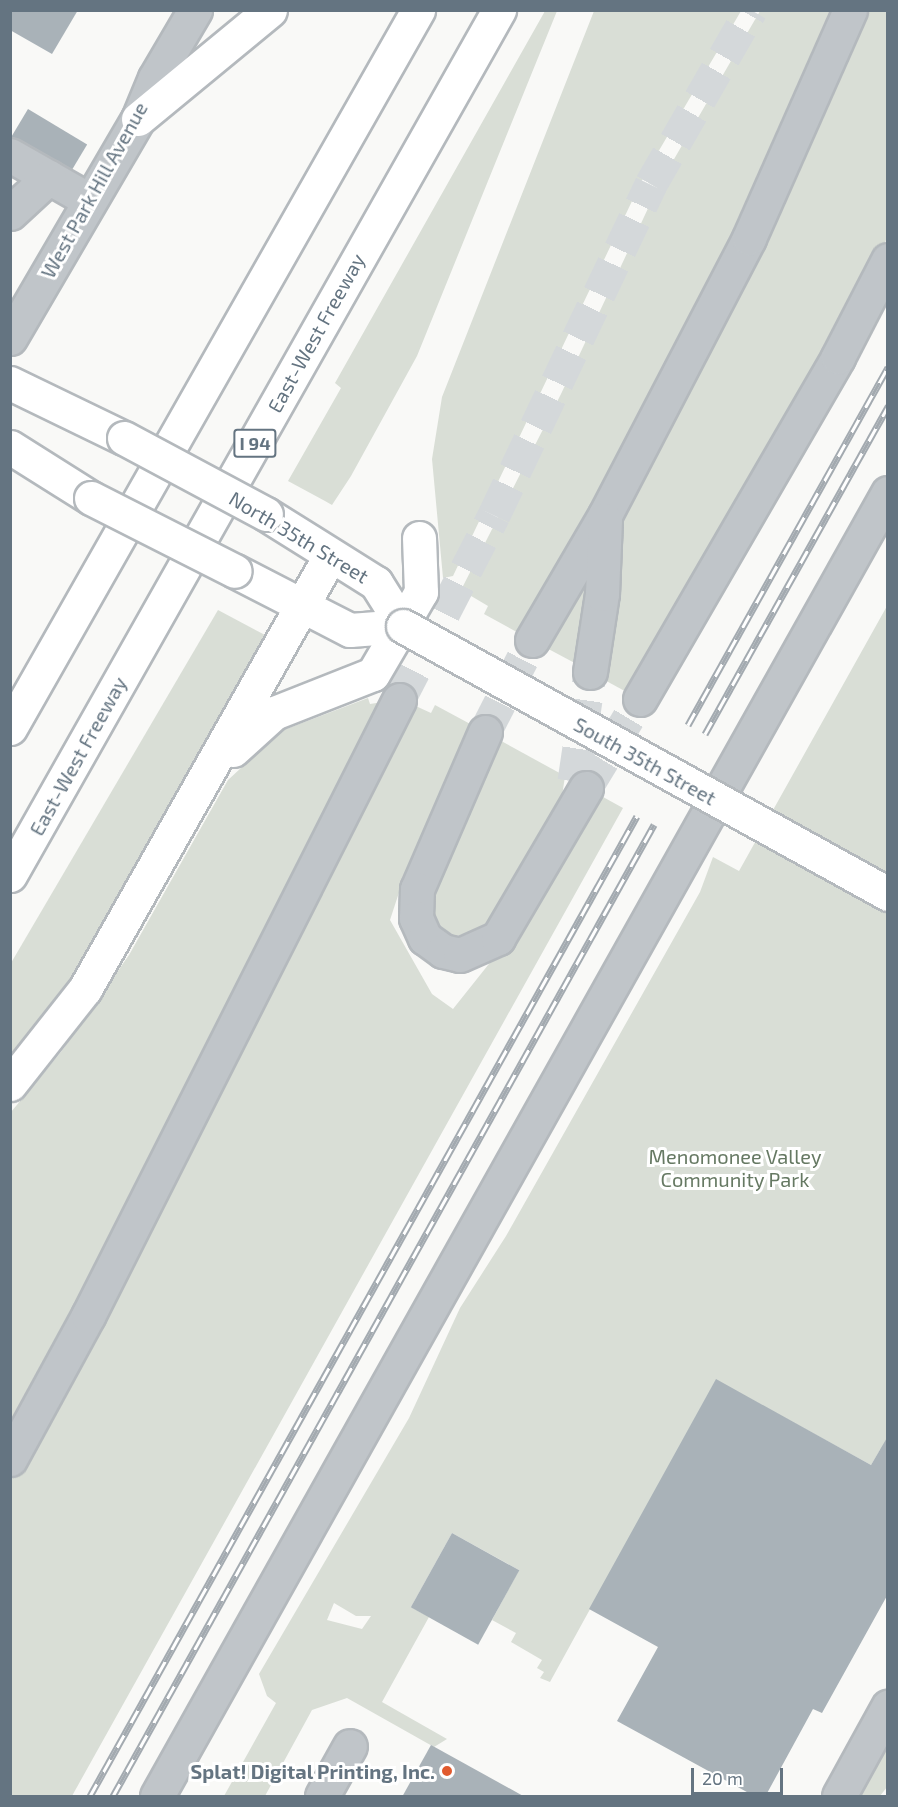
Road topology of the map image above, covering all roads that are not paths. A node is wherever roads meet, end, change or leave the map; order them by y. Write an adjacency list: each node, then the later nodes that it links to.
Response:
1 (195, 10): 6 (street, West Park Hill Avenue)
2 (270, 10): 6 (main road)
3 (418, 10): 26 (main road)
4 (499, 10): 30 (main road, East-West Freeway / I 94)
5 (850, 10): 17 (street)
6 (138, 119): 9 (street, West Park Hill Avenue)
7 (10, 155): 8 (street)
8 (49, 177): 9 (street); 10 (street)
9 (89, 200): 12 (street, West Park Hill Avenue)
10 (10, 213)
11 (888, 260): 24 (street)
12 (20, 298): 13 (street, West Park Hill Avenue)
13 (10, 338)
14 (10, 383): 19 (main road, North 35th Street, bridge)
15 (10, 447): 20 (main road, bridge)
16 (888, 493): 36 (street)
17 (605, 515): 22 (street); 23 (street)
18 (419, 538): 21 (main road)
19 (330, 556): 20 (main road); 21 (main road, North 35th Street)
20 (302, 605): 21 (main road); 28 (main road)
21 (403, 626): 28 (main road); 31 (main road, South 35th Street, bridge)
22 (532, 640)
23 (590, 672)
24 (640, 699)
25 (399, 700): 33 (street)
26 (10, 728)
27 (485, 732): 29 (street)
28 (208, 777): 32 (main road)
29 (577, 793)
30 (10, 875)
31 (888, 894)
32 (10, 1084)
33 (10, 1459)
34 (888, 1707): 38 (street)
35 (350, 1746): 37 (street)
36 (157, 1797)
37 (322, 1797)
38 (839, 1797)

